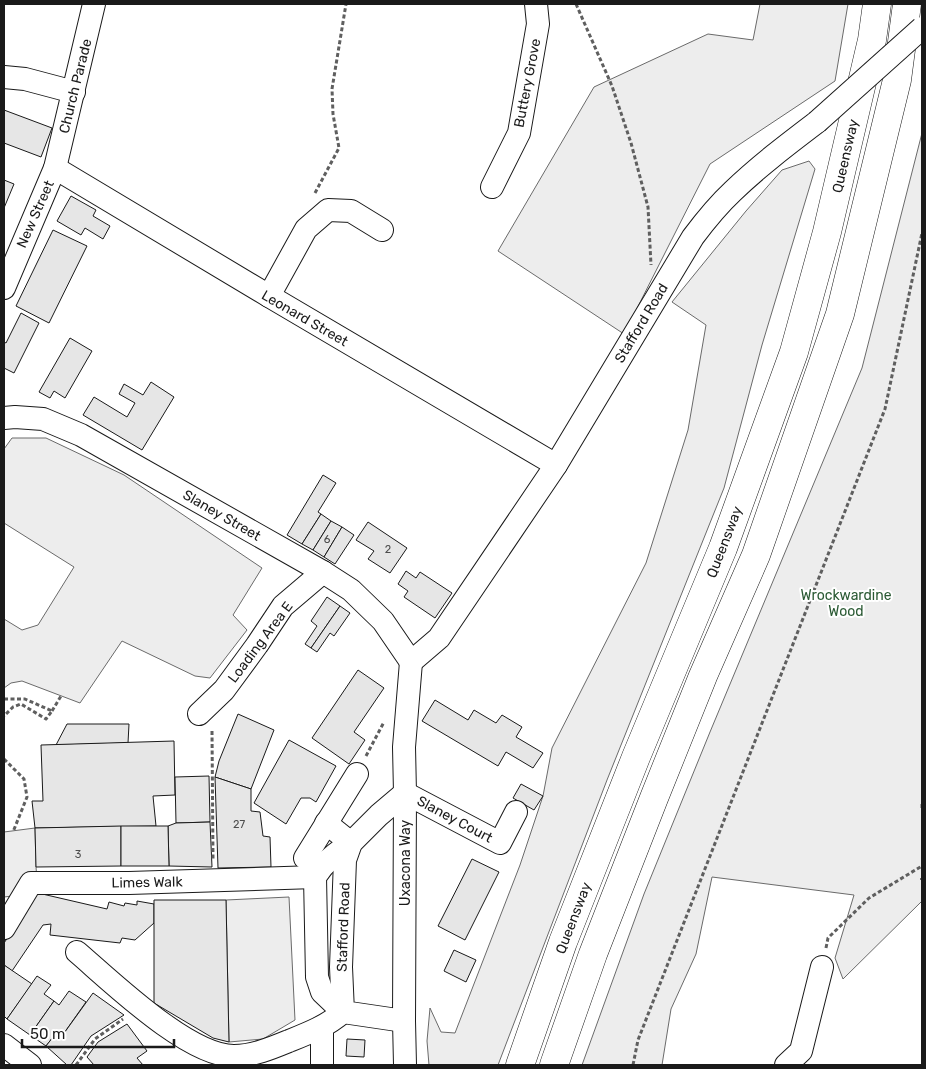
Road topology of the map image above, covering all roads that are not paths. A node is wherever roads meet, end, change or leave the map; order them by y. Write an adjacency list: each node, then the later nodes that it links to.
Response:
1 (94, 4): 7 (street, Church Parade)
2 (536, 4): 9 (street, Buttery Grove)
3 (878, 4): 39 (highway, Queensway)
4 (907, 4): 40 (highway)
5 (922, 28): 15 (street, Stafford Road, bridge)
6 (4, 77): 7 (street)
7 (74, 92): 8 (street, Church Parade)
8 (55, 168): 11 (street, New Street); 13 (street, Leonard Street)
9 (492, 187)
10 (382, 230): 13 (street)
11 (12, 244): 12 (street, New Street)
12 (4, 288)
13 (269, 296): 15 (street, Leonard Street)
14 (8, 415): 16 (street, Slaney Street)
15 (556, 465): 19 (street, Stafford Road)
16 (271, 543): 17 (street, Slaney Street); 18 (street)
17 (323, 572): 18 (street, Loading Area E); 19 (street, Slaney Street)
18 (303, 589): 20 (street, Loading Area E)
19 (411, 662): 22 (street, Uxacona Way)
20 (206, 707)
21 (357, 774): 24 (street)
22 (406, 793): 23 (street, Slaney Court); 25 (street); 32 (street, Uxacona Way)
23 (516, 812)
24 (326, 823): 25 (street); 26 (street)
25 (351, 842): 27 (street); 31 (street, Stafford Road)
26 (305, 858)
27 (315, 877): 28 (street, Limes Walk); 31 (street)
28 (4, 928)
29 (77, 952): 35 (street)
30 (822, 967): 41 (street)
31 (343, 1012): 32 (street); 33 (street)
32 (404, 1021): 38 (street, Uxacona Way)
33 (322, 1027): 35 (street); 37 (street)
34 (4, 1045): 36 (street)
35 (200, 1058)
36 (30, 1065)
37 (322, 1065)
38 (406, 1065)
39 (520, 1065)
40 (554, 1065)
41 (786, 1065)

